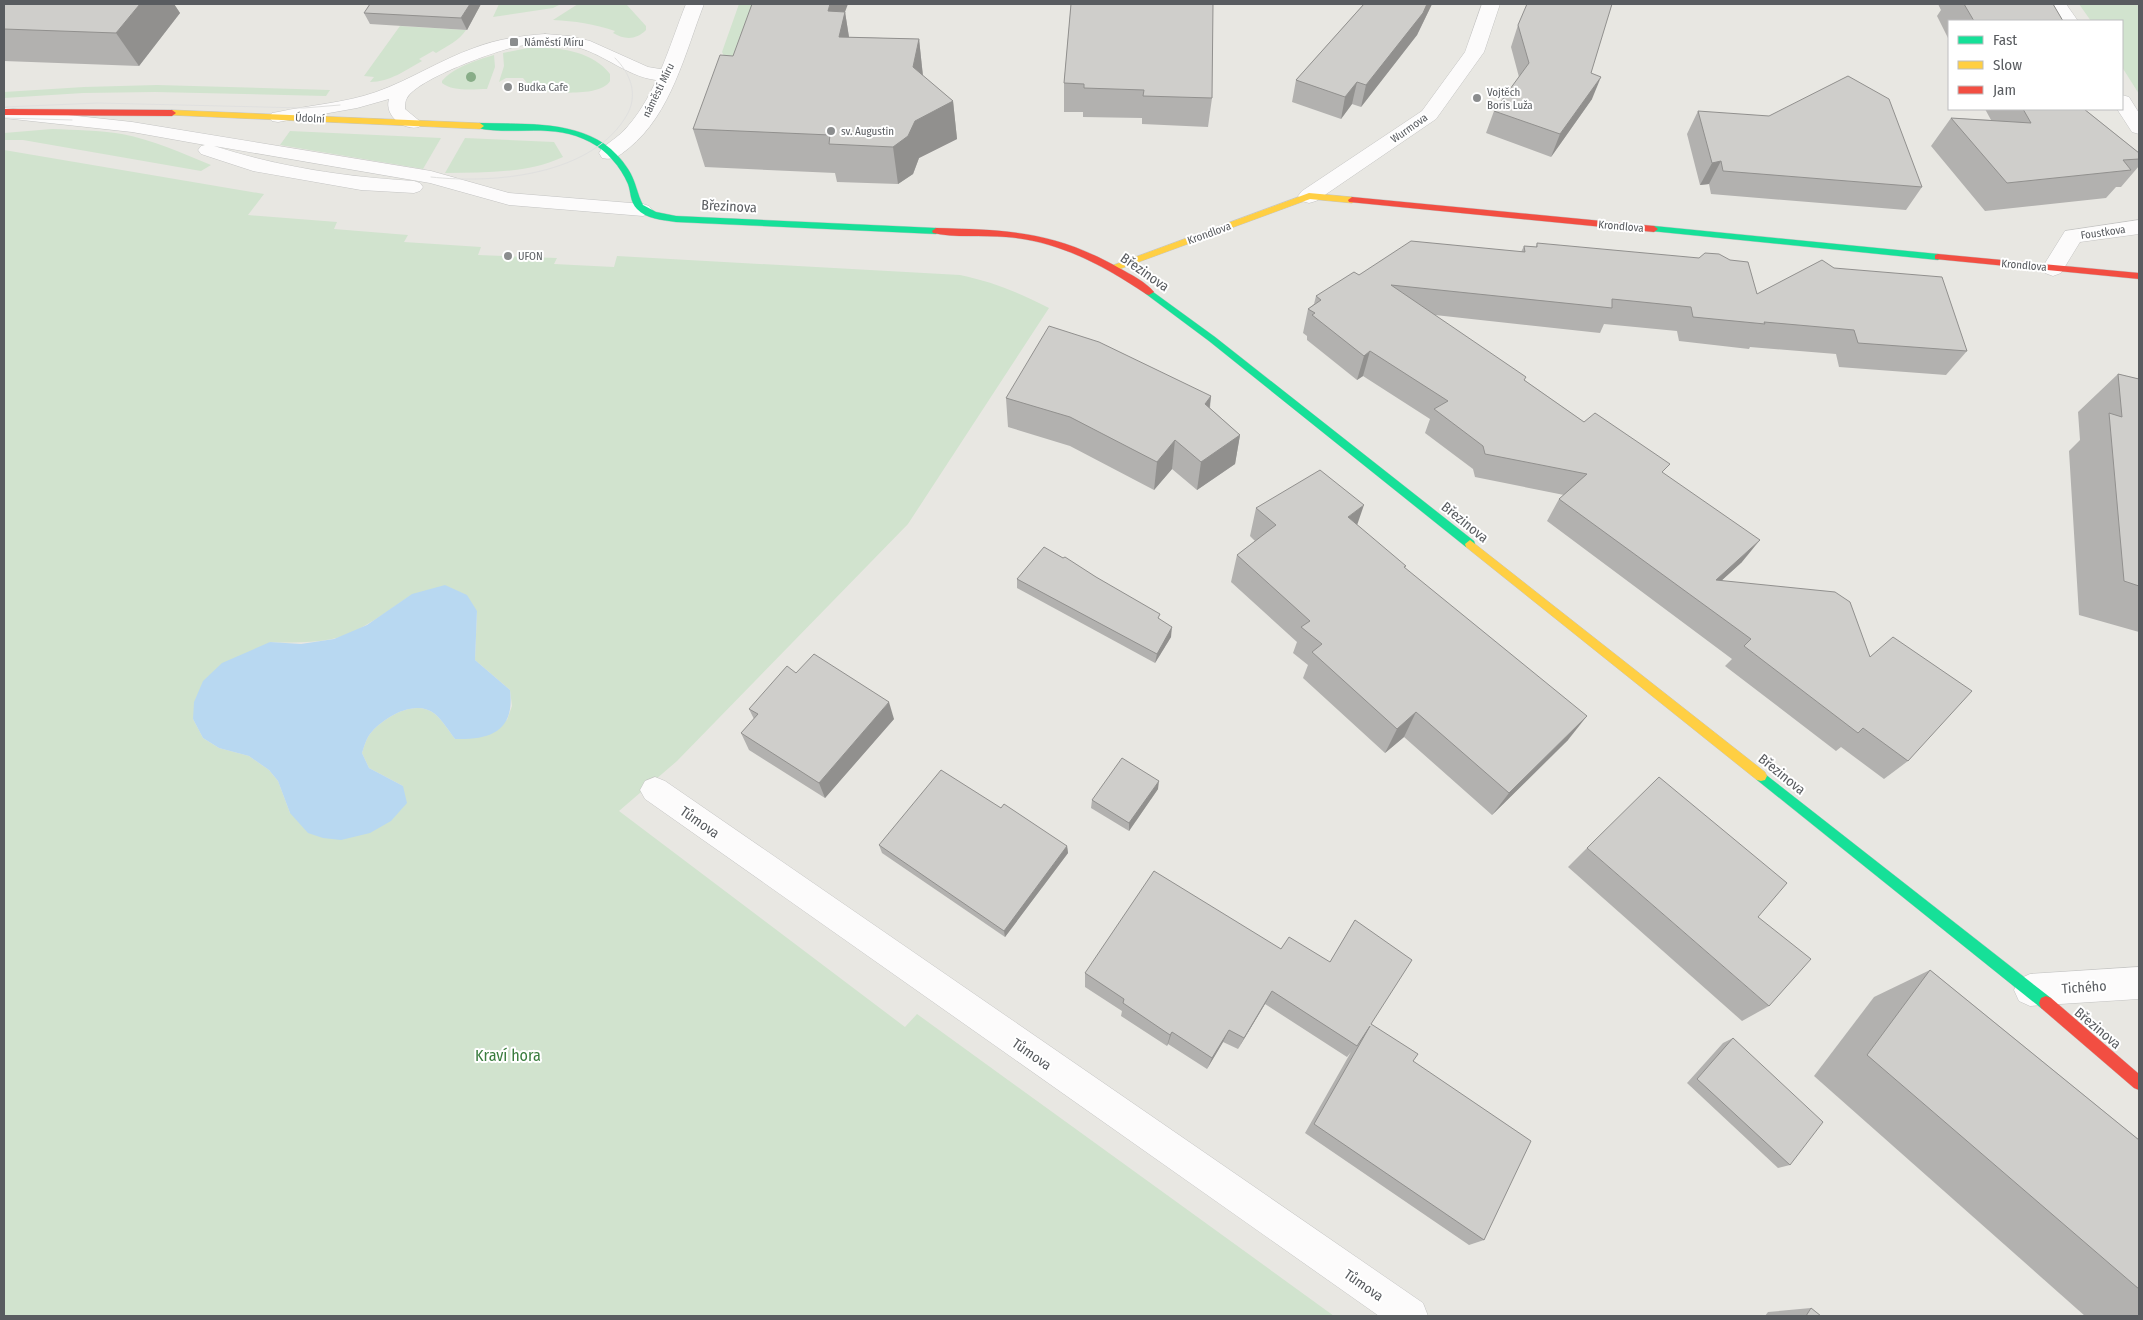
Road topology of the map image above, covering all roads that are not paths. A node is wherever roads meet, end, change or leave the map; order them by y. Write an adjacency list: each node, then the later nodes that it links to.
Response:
1 (695, 4): 5 (street, náměstí Míru)
2 (1490, 4): 13 (street, Wurmova)
3 (2057, 4): 4 (street)
4 (2068, 20)
5 (666, 76): 6 (lane); 12 (street, náměstí Míru)
6 (417, 80): 9 (lane); 10 (lane)
7 (2123, 104): 11 (street)
8 (4, 112): 9 (street, Údolní); 14 (lane)
9 (278, 117): 10 (street, Údolní)
10 (413, 123): 12 (street, Údolní)
11 (2139, 128)
12 (609, 153): 14 (street)
13 (1309, 196): 16 (street, Krondlova); 17 (street, Krondlova)
14 (643, 210): 16 (street, Březinova)
15 (2139, 227): 17 (street, Foustkova)
16 (1114, 268): 21 (street, Březinova)
17 (2053, 268): 18 (street, Krondlova)
18 (2139, 276)
19 (654, 790): 23 (street, Tůmova)
20 (2139, 983): 21 (street, Tichého)
21 (2030, 990): 22 (street, Březinova)
22 (2139, 1083)
23 (1410, 1316)

